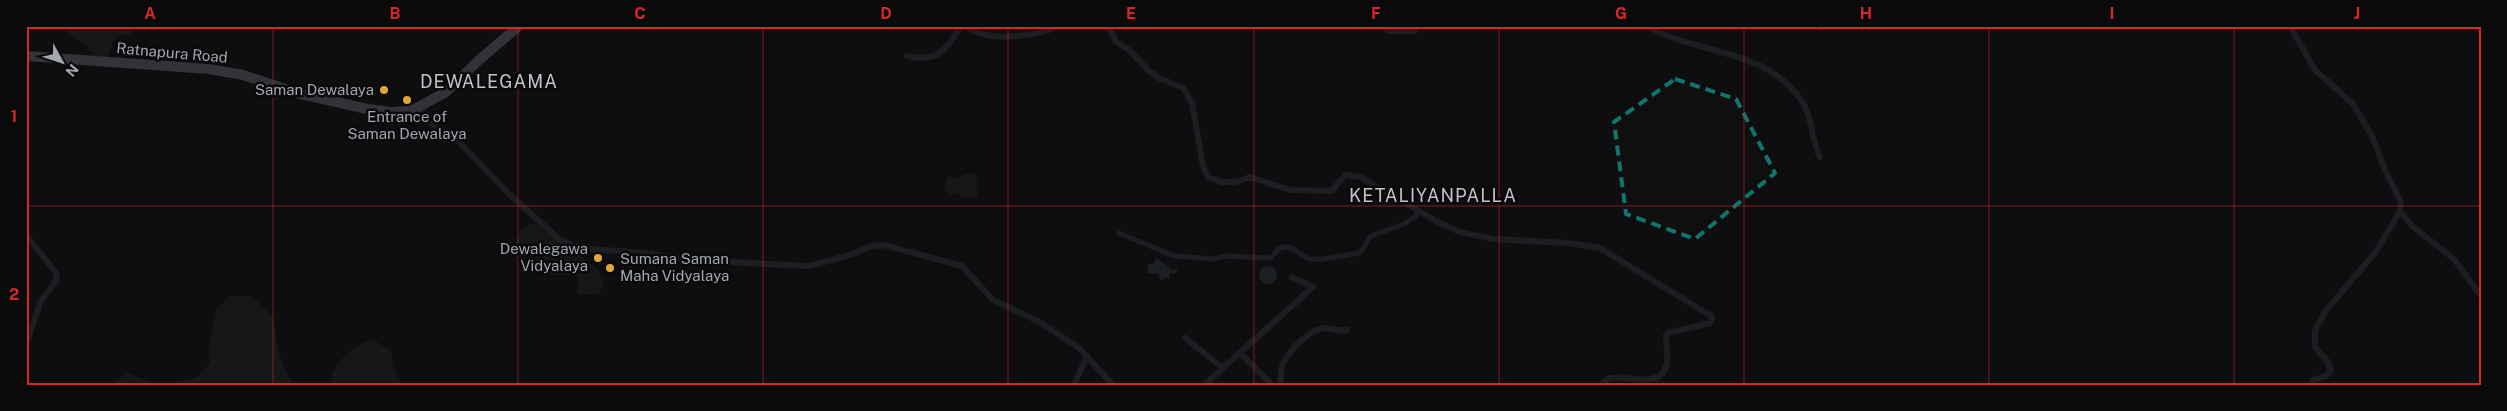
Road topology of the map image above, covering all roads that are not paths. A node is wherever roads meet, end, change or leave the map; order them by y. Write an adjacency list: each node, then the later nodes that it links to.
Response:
1 (519, 26): 12 (highway, Ratnapura Road)
2 (961, 26): 11 (street)
3 (967, 26): 4 (street)
4 (1059, 26)
5 (1104, 26): 29 (street)
6 (1386, 26): 7 (street)
7 (1416, 26)
8 (1647, 26): 13 (street)
9 (2290, 26): 14 (street)
10 (26, 56): 12 (highway, Ratnapura Road)
11 (907, 56)
12 (421, 108): 22 (street)
13 (1820, 157)
14 (2400, 211): 17 (street); 30 (street)
15 (26, 235): 20 (street)
16 (1292, 277): 21 (street)
17 (2481, 296)
18 (1347, 330): 28 (street)
19 (1185, 338): 23 (street)
20 (26, 344)
21 (1240, 354): 23 (street); 27 (street)
22 (1087, 356): 24 (street); 25 (street)
23 (1223, 368): 26 (street)
24 (1074, 385)
25 (1113, 385)
26 (1204, 385)
27 (1272, 385)
28 (1279, 385)
29 (1600, 385)
30 (2312, 385)

